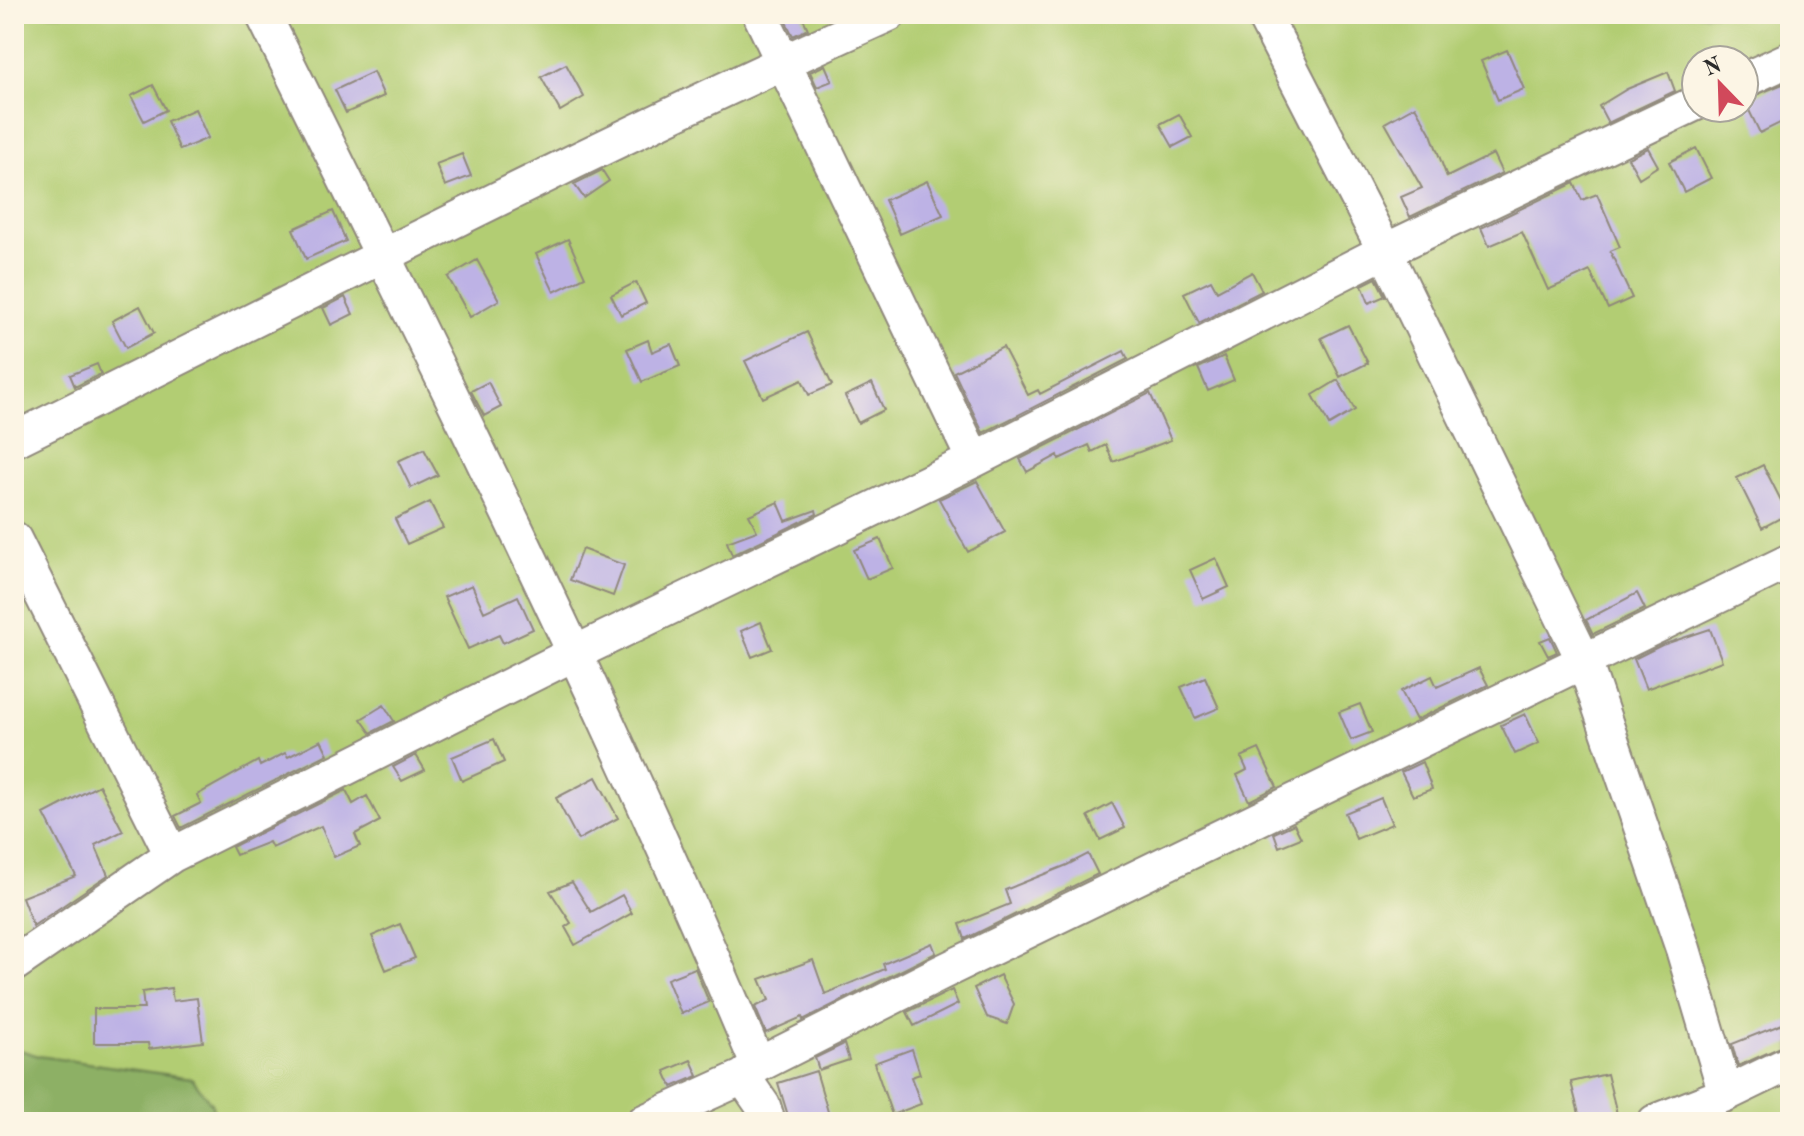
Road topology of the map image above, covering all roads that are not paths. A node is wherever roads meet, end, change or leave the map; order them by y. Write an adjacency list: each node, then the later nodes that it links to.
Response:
1 (263, 14): 10 (street)
2 (760, 14): 6 (street)
3 (889, 14): 6 (street)
4 (1263, 14): 9 (street)
5 (1790, 59): 7 (street)
6 (783, 62): 10 (street); 12 (street)
7 (1760, 73)
8 (1680, 111): 9 (street)
9 (1385, 251): 12 (street); 16 (street)
10 (383, 256): 11 (street); 15 (street)
11 (14, 440)
12 (974, 460): 15 (street)
13 (14, 539): 17 (street)
14 (1790, 561): 16 (street)
15 (573, 654): 17 (street); 20 (street)
16 (1584, 661): 20 (street); 21 (street)
17 (172, 855): 18 (street)
18 (14, 964)
19 (1790, 1063): 21 (street)
20 (751, 1071): 22 (street); 23 (street)
21 (1726, 1094): 24 (street)
22 (644, 1122)
23 (768, 1122)
24 (1655, 1122)

